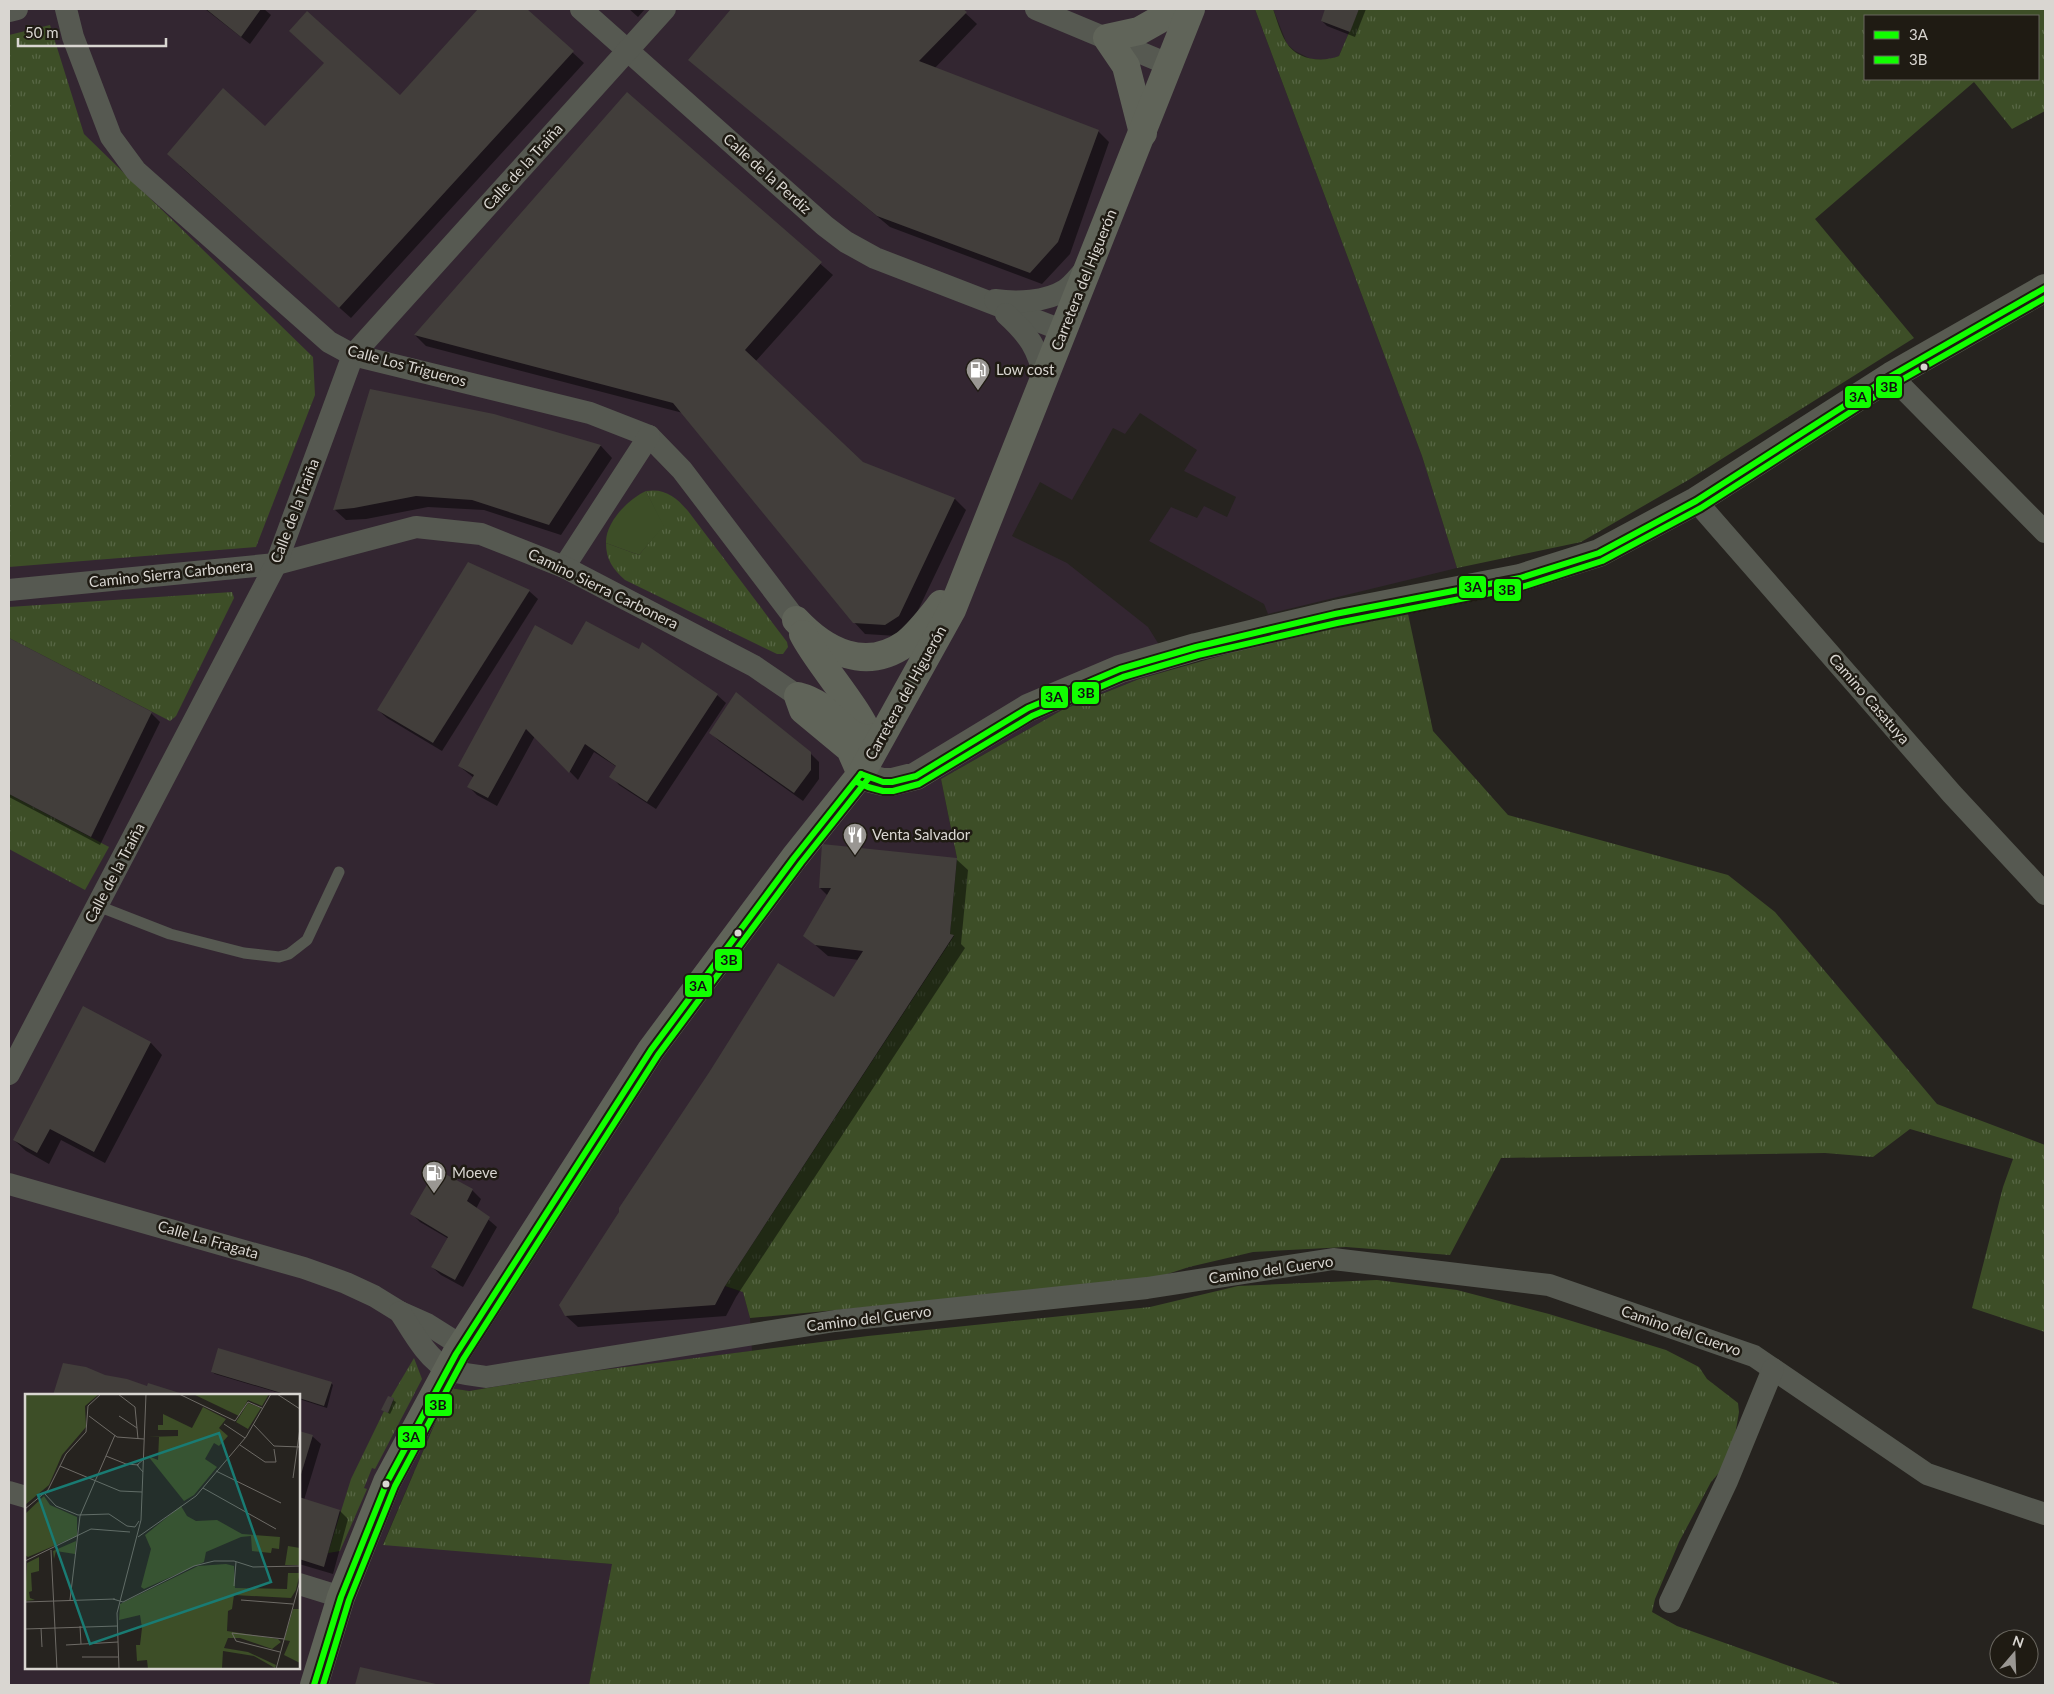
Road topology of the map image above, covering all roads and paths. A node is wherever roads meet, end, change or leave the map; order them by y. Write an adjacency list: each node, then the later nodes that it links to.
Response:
1 (17, 9): 8 (street)
2 (66, 9): 18 (street, Calle Los Trigueros)
3 (581, 9): 10 (street, Calle de la Perdiz)
4 (665, 9): 10 (street, Calle de la Traiña)
5 (1036, 9): 9 (street)
6 (1178, 9): 9 (main road)
7 (1191, 9): 11 (main road, Carretera del Higuerón)
8 (9, 11)
9 (1107, 38): 11 (street); 12 (main road)
10 (628, 50): 15 (street, Calle de la Perdiz); 18 (street, Calle de la Traiña)
11 (1170, 65): 12 (main road, Carretera del Higuerón)
12 (1143, 133): 13 (main road, Carretera del Higuerón)
13 (1091, 264): 15 (street, Calle de la Perdiz); 17 (main road, Carretera del Higuerón)
14 (2045, 288): 19 (main road)
15 (977, 298): 16 (street, Calle de la Perdiz)
16 (998, 306): 17 (street, Calle de la Perdiz); 20 (street, Calle de la Perdiz)
17 (1064, 331): 20 (main road, Carretera del Higuerón)
18 (353, 354): 21 (street, Calle Los Trigueros); 25 (street, Calle de la Traiña)
19 (1891, 376): 22 (main road); 23 (street)
20 (1044, 379): 24 (main road, Carretera del Higuerón)
21 (649, 436): 26 (street); 28 (street, Calle Los Trigueros)
22 (1696, 501): 31 (main road); 33 (street, Camino Casatuya)
23 (2045, 532)
24 (980, 538): 28 (main road); 31 (main road, Carretera del Higuerón)
25 (276, 564): 26 (street, Camino Sierra Carbonera); 27 (street, Camino Sierra Carbonera); 34 (street, Calle de la Traiña)
26 (564, 567): 30 (street, Camino Sierra Carbonera)
27 (9, 590)
28 (796, 620): 29 (main road)
29 (826, 671): 30 (main road); 31 (main road)
30 (793, 692): 31 (main road)
31 (871, 751): 38 (main road, Carretera del Higuerón)
32 (340, 872): 34 (lane)
33 (2045, 894)
34 (98, 906): 35 (street, Calle de la Traiña)
35 (9, 1074)
36 (9, 1184): 37 (street, Calle La Fragata)
37 (400, 1312): 38 (street, Calle La Fragata); 39 (street, Calle La Fragata)
38 (462, 1346): 39 (main road, Carretera del Higuerón)
39 (448, 1369): 40 (street, Camino del Cuervo); 45 (main road, Carretera del Higuerón)
40 (1773, 1369): 43 (street, Camino del Cuervo); 46 (street)
41 (9, 1492): 42 (street)
42 (25, 1497)
43 (2045, 1514)
44 (300, 1584): 45 (street)
45 (341, 1597): 47 (main road, Carretera del Higuerón)
46 (1670, 1602)
47 (314, 1685)

